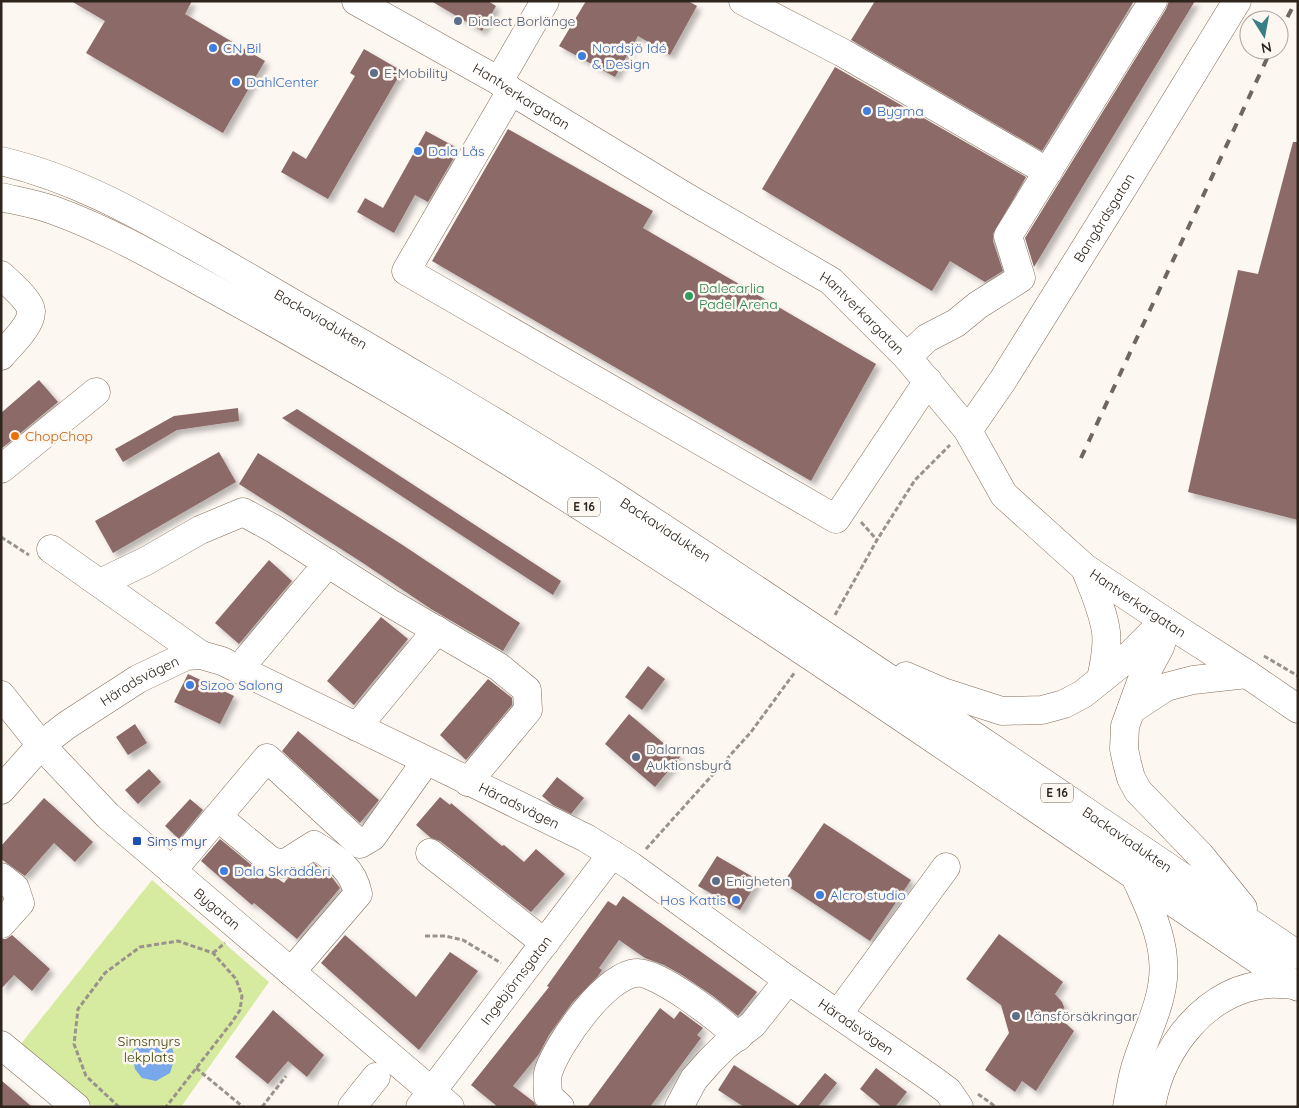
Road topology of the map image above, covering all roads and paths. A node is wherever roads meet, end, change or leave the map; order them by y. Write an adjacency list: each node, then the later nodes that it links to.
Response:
1 (356, 1): 6 (main road, Hantverkargatan)
2 (545, 1): 6 (main road)
3 (1153, 1): 8 (main road)
4 (1237, 1): 15 (main road, Bangårdsgatan)
5 (751, 3): 8 (main road)
6 (505, 86): 12 (main road, Hantverkargatan); 13 (main road)
7 (1, 162): 25 (main road, Backaviadukten / E 16)
8 (1048, 172): 12 (main road)
9 (1, 197): 43 (main road, Backaviadukten / E 16)
10 (1, 275): 11 (main road)
11 (1, 356)
12 (907, 357): 13 (main road, Hantverkargatan)
13 (928, 381): 15 (main road, Hantverkargatan)
14 (96, 392): 16 (main road)
15 (966, 429): 19 (main road, Hantverkargatan); 21 (path)
16 (1, 469)
17 (51, 549): 20 (main road)
18 (328, 564): 20 (main road); 23 (main road); 27 (main road)
19 (1085, 568): 22 (main road, Hantverkargatan); 29 (main road)
20 (100, 583): 24 (main road)
21 (832, 619)
22 (1166, 622): 28 (main road, Hantverkargatan); 29 (main road); 32 (main road)
23 (437, 630): 33 (main road); 36 (main road)
24 (201, 655): 27 (main road, Häradsvägen); 34 (main road, Häradsvägen)
25 (854, 655): 29 (main road); 46 (main road, Backaviadukten / E 16)
26 (799, 666): 40 (path)
27 (239, 669): 33 (main road, Häradsvägen)
28 (1247, 674): 31 (main road, Hantverkargatan); 32 (main road)
29 (1101, 679)
30 (1, 695): 34 (main road, Bygatan)
31 (1298, 709)
32 (1131, 710): 46 (main road)
33 (357, 727): 35 (main road, Häradsvägen)
34 (41, 745): 37 (main road, Häradsvägen); 42 (main road, Bygatan)
35 (426, 761): 36 (main road, Häradsvägen); 38 (main road)
36 (468, 782): 40 (main road, Häradsvägen)
37 (1, 790)
38 (218, 817): 42 (main road); 50 (main road)
39 (430, 853): 48 (main road)
40 (621, 860): 48 (main road, Ingebjörnsgatan); 52 (main road, Häradsvägen)
41 (946, 867): 54 (main road)
42 (172, 871): 50 (main road, Bygatan)
43 (1135, 876): 53 (main road, Backaviadukten / E 16); 70 (main road)
44 (1, 877): 45 (main road)
45 (1, 924)
46 (1261, 930): 49 (main road, Backaviadukten / E 16)
47 (425, 936): 51 (path)
48 (545, 943): 51 (main road, Ingebjörnsgatan)
49 (1298, 955)
50 (291, 972): 60 (main road, Bygatan)
51 (520, 975): 60 (main road, Ingebjörnsgatan)
52 (788, 980): 54 (main road, Häradsvägen); 55 (main road)
53 (1297, 986): 71 (main road)
54 (838, 1014): 69 (main road, Häradsvägen)
55 (738, 1037): 67 (main road); 68 (main road)
56 (1, 1044): 61 (main road)
57 (196, 1068): 62 (path); 63 (path); 64 (path)
58 (286, 1076): 65 (path)
59 (376, 1077): 66 (main road)
60 (434, 1102)
61 (76, 1107)
62 (119, 1107)
63 (166, 1107)
64 (243, 1107)
65 (262, 1107)
66 (352, 1107)
67 (560, 1107)
68 (679, 1107)
69 (959, 1107)
70 (1127, 1107)
71 (1151, 1107)

